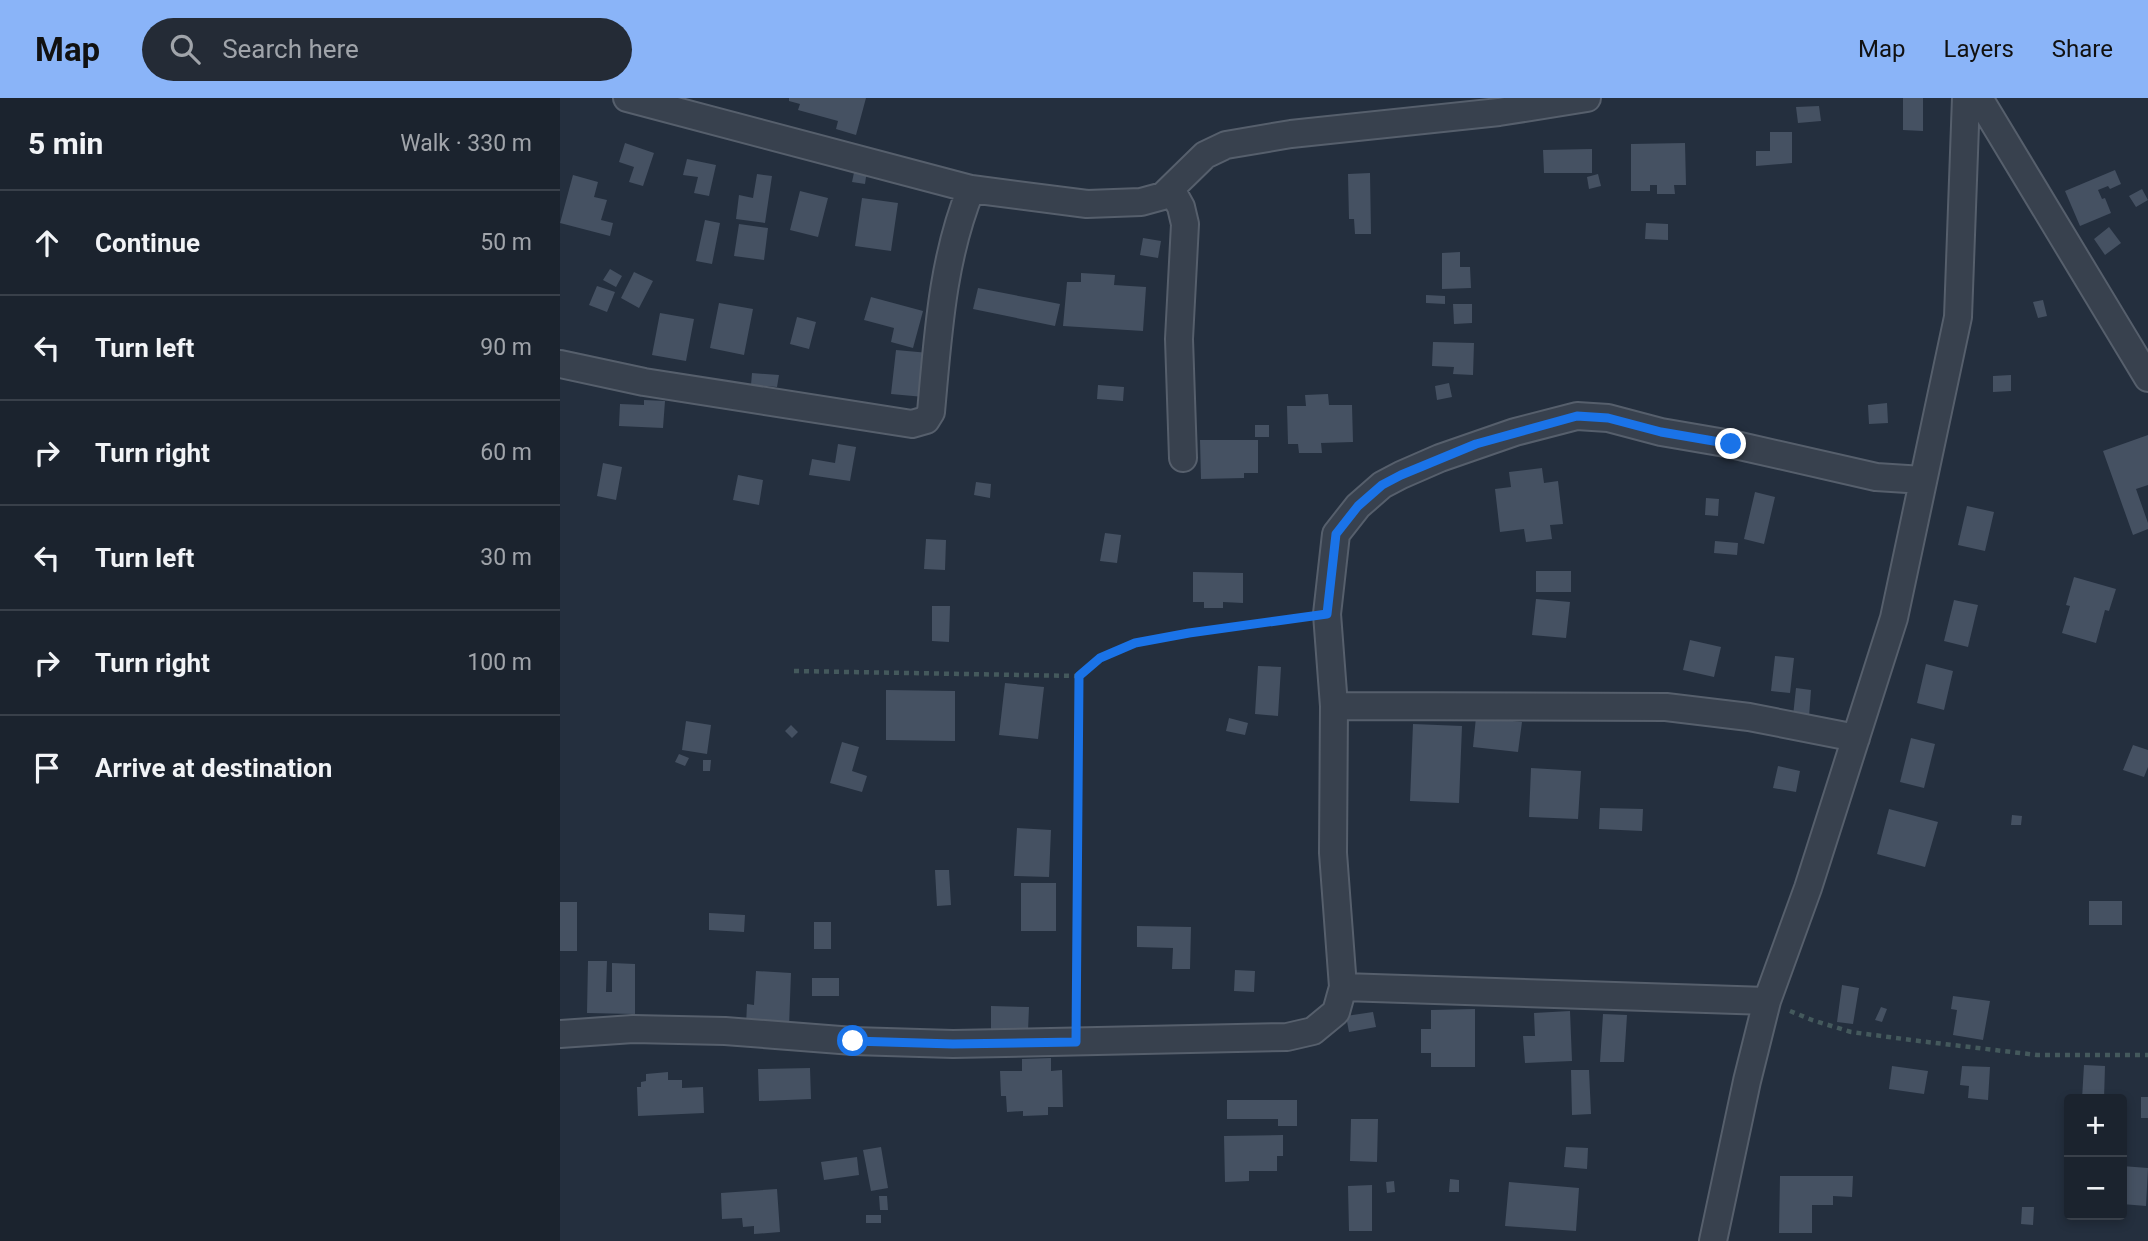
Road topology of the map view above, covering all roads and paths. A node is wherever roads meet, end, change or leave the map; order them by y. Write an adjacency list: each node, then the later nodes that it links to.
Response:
1 (627, 98): 5 (street)
2 (1587, 98): 6 (street)
3 (1966, 98): 10 (street)
4 (1979, 98): 8 (street)
5 (971, 189): 6 (street); 7 (street)
6 (1171, 189): 9 (street)
7 (560, 364)
8 (2148, 378)
9 (1183, 458)
10 (1923, 480): 11 (street); 15 (street)
11 (1327, 614): 13 (path); 14 (street)
12 (794, 671): 13 (path)
13 (1079, 676): 19 (path)
14 (1334, 706): 15 (street); 16 (street)
15 (1856, 737): 17 (street)
16 (1343, 988): 17 (street); 19 (street)
17 (1767, 1001): 20 (path); 21 (street)
18 (560, 1034): 19 (street)
19 (1076, 1042)
20 (2148, 1055)
21 (1713, 1241)

